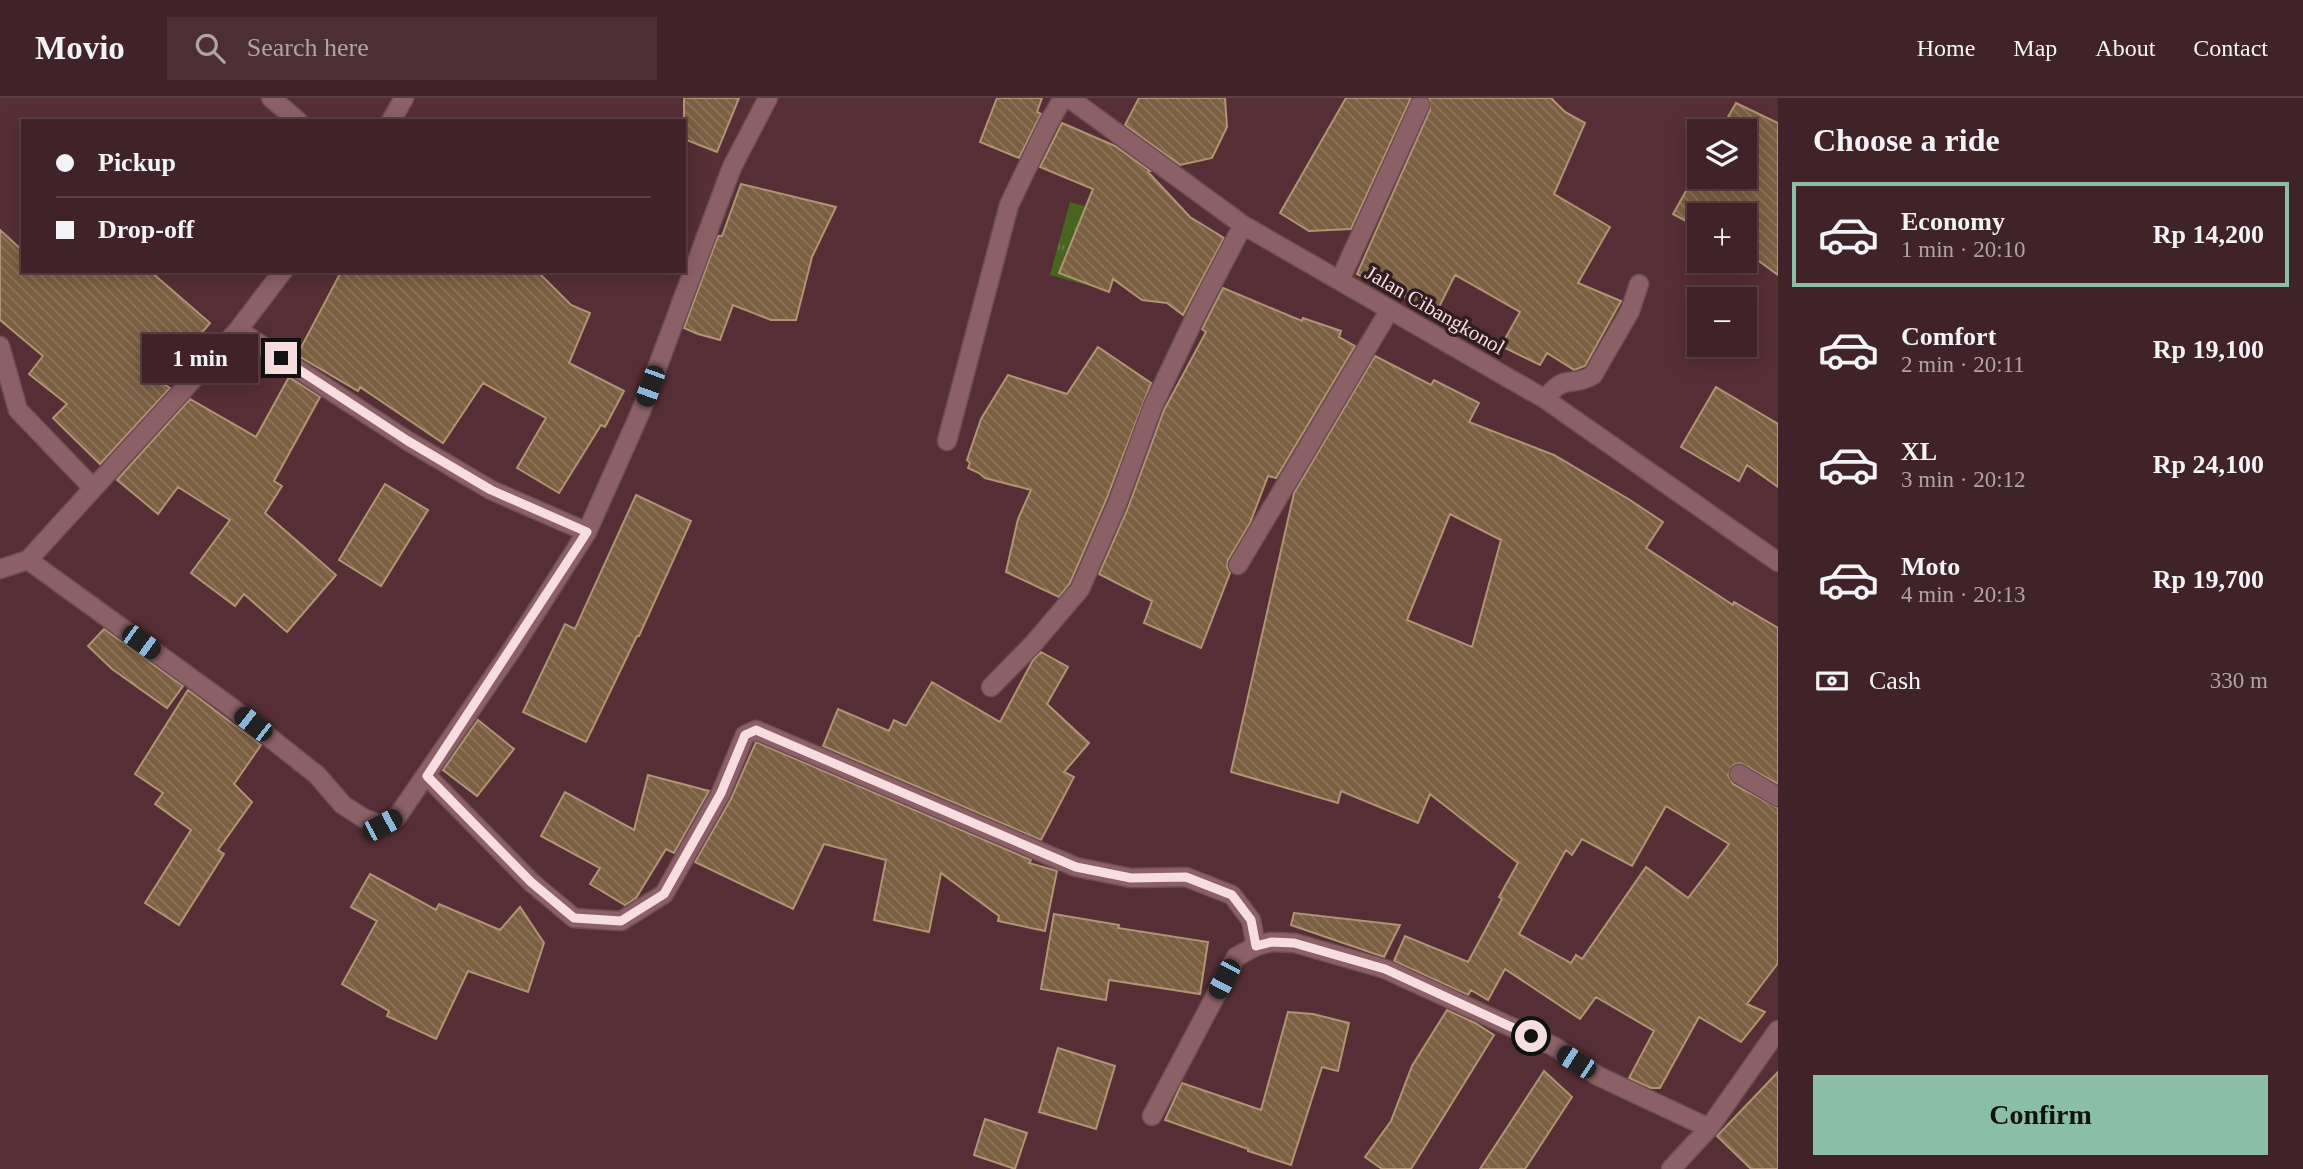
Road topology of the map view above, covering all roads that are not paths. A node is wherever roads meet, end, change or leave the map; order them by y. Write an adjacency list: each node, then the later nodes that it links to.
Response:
1 (271, 98): 7 (street)
2 (404, 98): 8 (street)
3 (768, 98): 19 (street)
4 (1063, 98): 17 (street)
5 (1069, 98): 9 (street, Jalan Cibangkonol)
6 (1420, 105): 11 (street)
7 (296, 119)
8 (392, 119)
9 (1243, 225): 11 (street, Jalan Cibangkonol); 24 (street)
10 (282, 273): 14 (street)
11 (1340, 280): 13 (street, Jalan Cibangkonol)
12 (1639, 284): 16 (street)
13 (1389, 311): 16 (street, Jalan Cibangkonol); 22 (street)
14 (238, 330): 18 (street); 19 (street)
15 (0, 346): 18 (street)
16 (1545, 399): 21 (street, Jalan Cibangkonol)
17 (947, 441)
18 (93, 488): 20 (street)
19 (587, 532): 26 (street)
20 (28, 560): 23 (street); 26 (street)
21 (1778, 562)
22 (1238, 565)
23 (0, 569)
24 (991, 687)
25 (1739, 774): 27 (street)
26 (427, 776): 28 (street)
27 (1778, 797)
28 (1256, 946): 30 (street); 31 (street)
29 (1778, 1030): 31 (street)
30 (1152, 1116)
31 (1709, 1128): 32 (street)
32 (1671, 1169)

